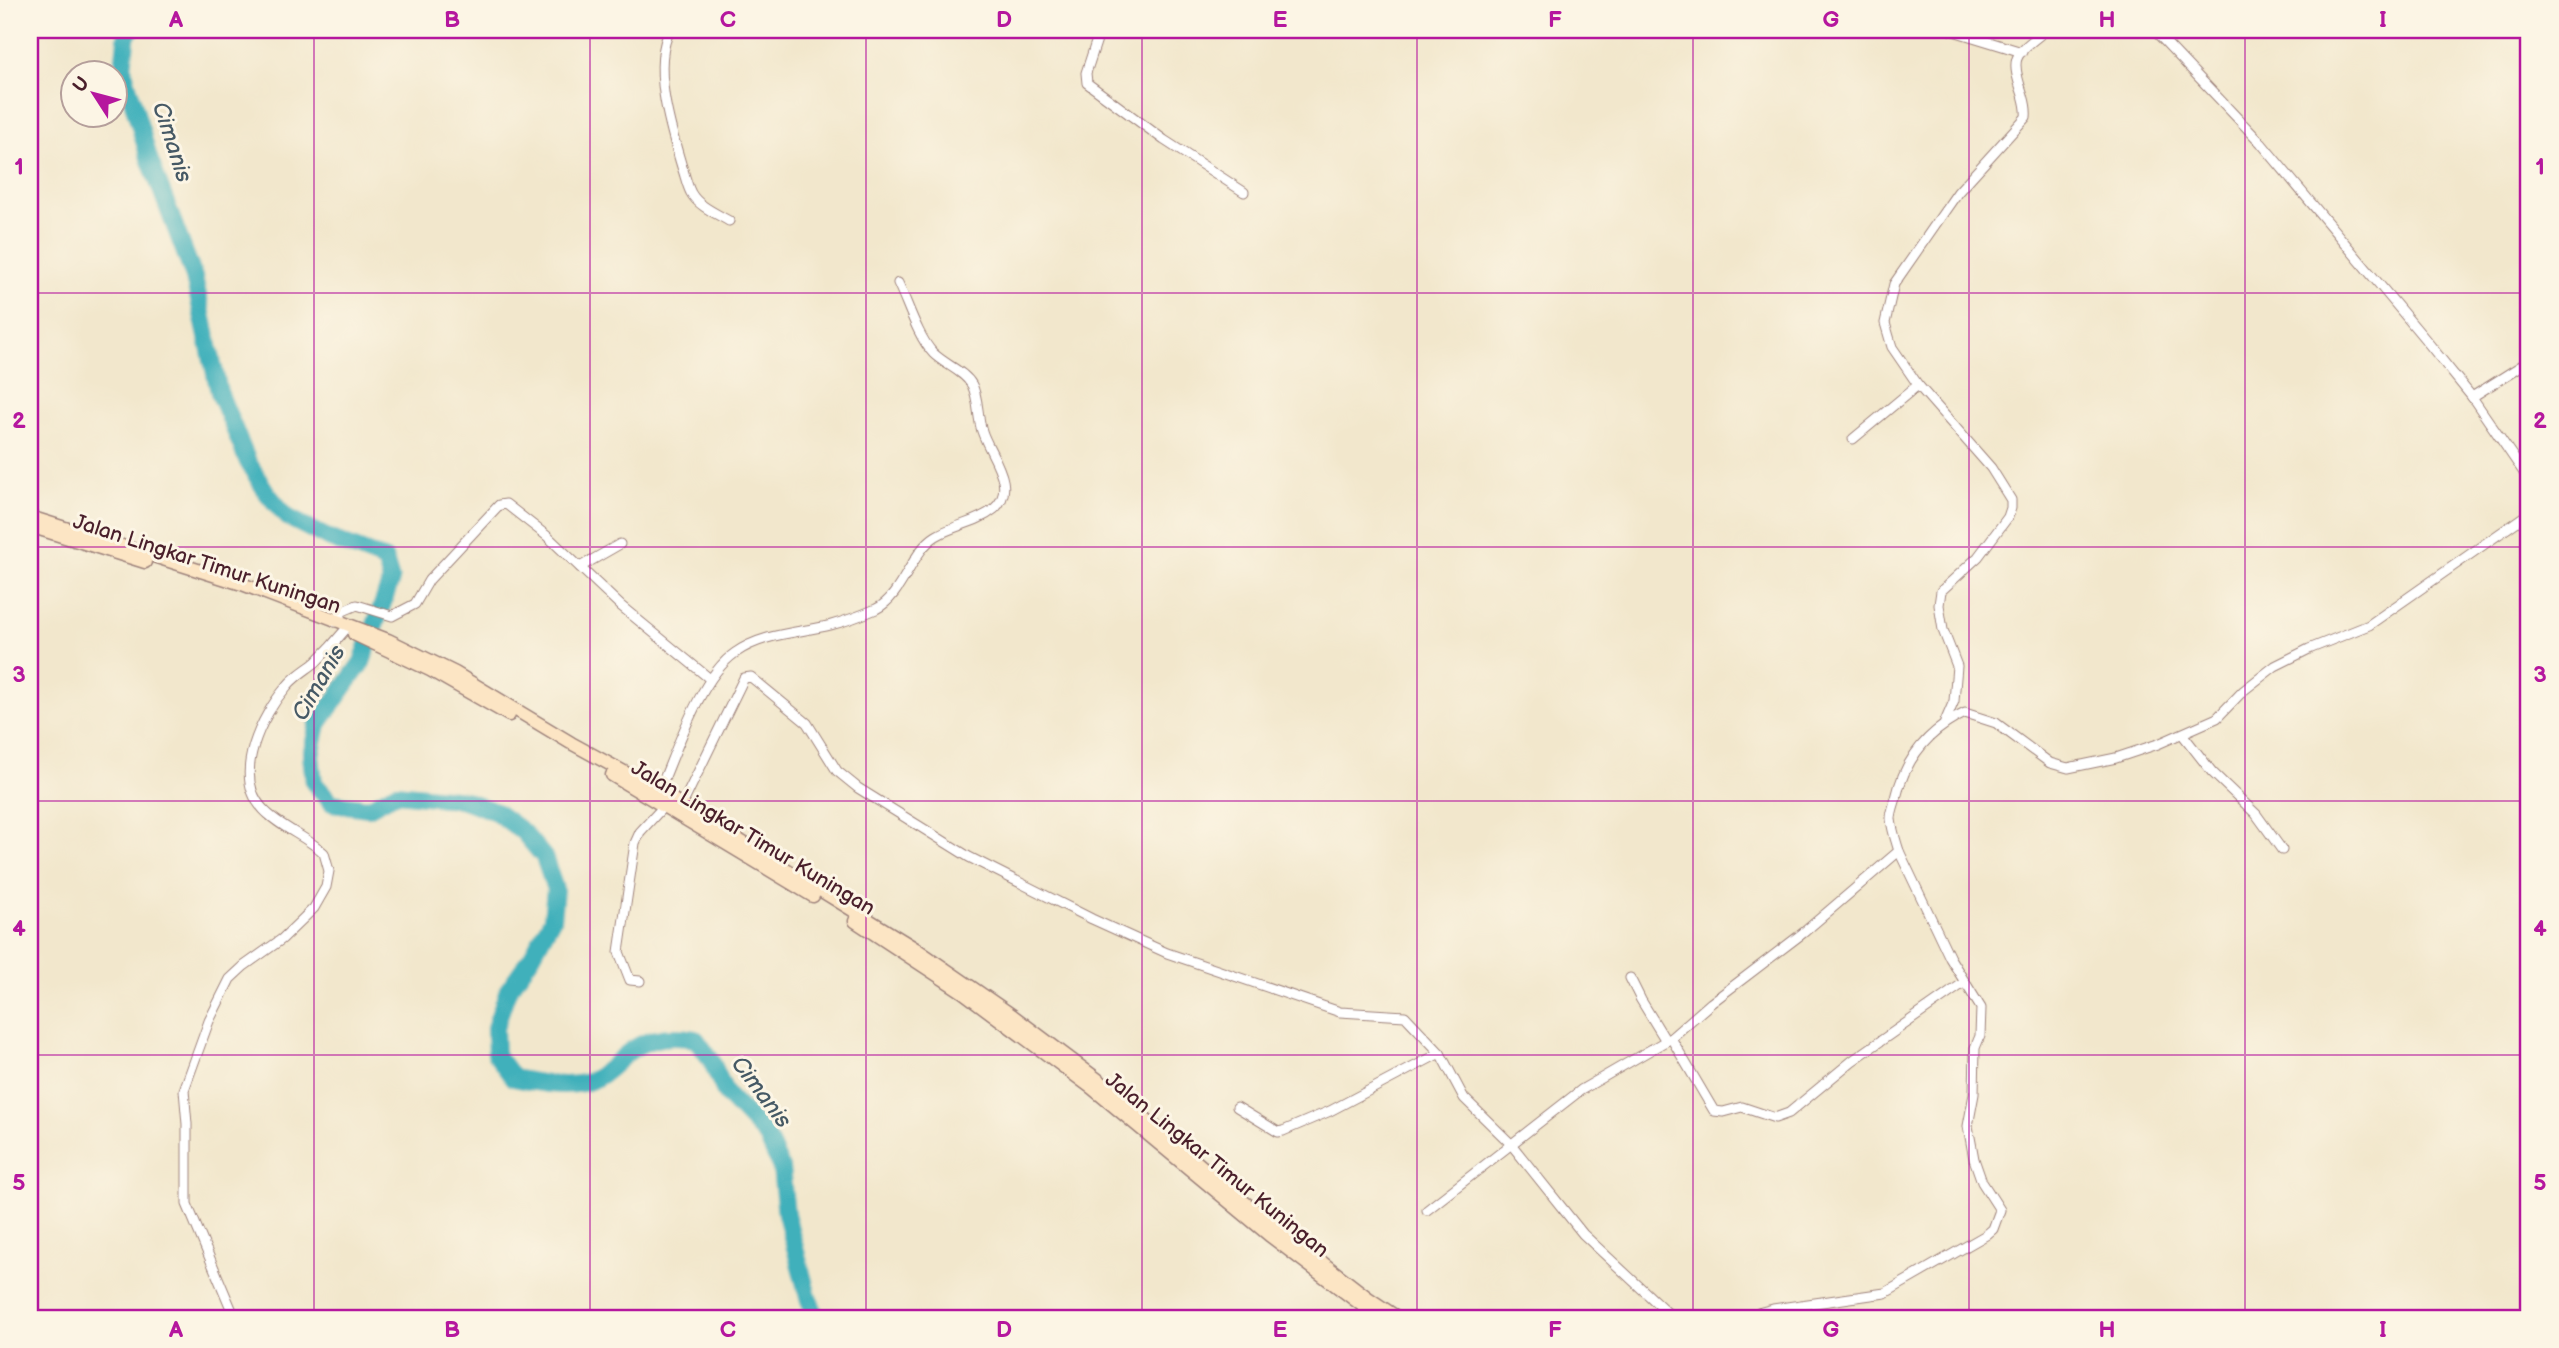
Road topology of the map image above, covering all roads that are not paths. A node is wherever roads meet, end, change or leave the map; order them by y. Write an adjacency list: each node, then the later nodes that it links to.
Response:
1 (670, 30): 8 (street)
2 (1100, 30): 7 (street)
3 (1950, 30): 6 (street)
4 (2046, 30): 6 (street)
5 (2154, 30): 12 (street)
6 (2022, 52): 11 (street)
7 (1244, 192)
8 (729, 221)
9 (898, 283): 22 (street)
10 (2529, 361): 12 (street)
11 (1918, 385): 13 (street); 23 (street)
12 (2472, 397): 14 (street)
13 (1853, 439)
14 (2529, 480)
15 (2529, 513): 24 (street)
16 (30, 517): 20 (main road)
17 (30, 526): 20 (main road, Jalan Lingkar Timur Kuningan)
18 (620, 544): 19 (street)
19 (580, 567): 20 (street); 22 (street)
20 (344, 626): 21 (main road, Jalan Lingkar Timur Kuningan); 38 (street)
21 (388, 645): 25 (main road, Jalan Lingkar Timur Kuningan); 27 (main road, Jalan Lingkar Timur Kuningan)
22 (710, 679): 25 (street)
23 (1945, 722): 24 (street); 29 (street)
24 (2183, 735): 28 (street)
25 (659, 791): 26 (main road, Jalan Lingkar Timur Kuningan)
26 (682, 805): 34 (street); 40 (main road, Jalan Lingkar Timur Kuningan)
27 (664, 806): 31 (street); 39 (main road, Jalan Lingkar Timur Kuningan)
28 (2282, 850)
29 (1899, 851): 32 (street); 33 (street)
30 (1630, 978): 33 (street)
31 (640, 981)
32 (1965, 982): 33 (street); 42 (street)
33 (1668, 1040): 36 (street)
34 (1440, 1053): 35 (street); 36 (street)
35 (1237, 1107)
36 (1511, 1144): 37 (street); 41 (street)
37 (1427, 1210)
38 (235, 1318)
39 (1379, 1318)
40 (1398, 1318)
41 (1673, 1318)
42 (1739, 1318)

